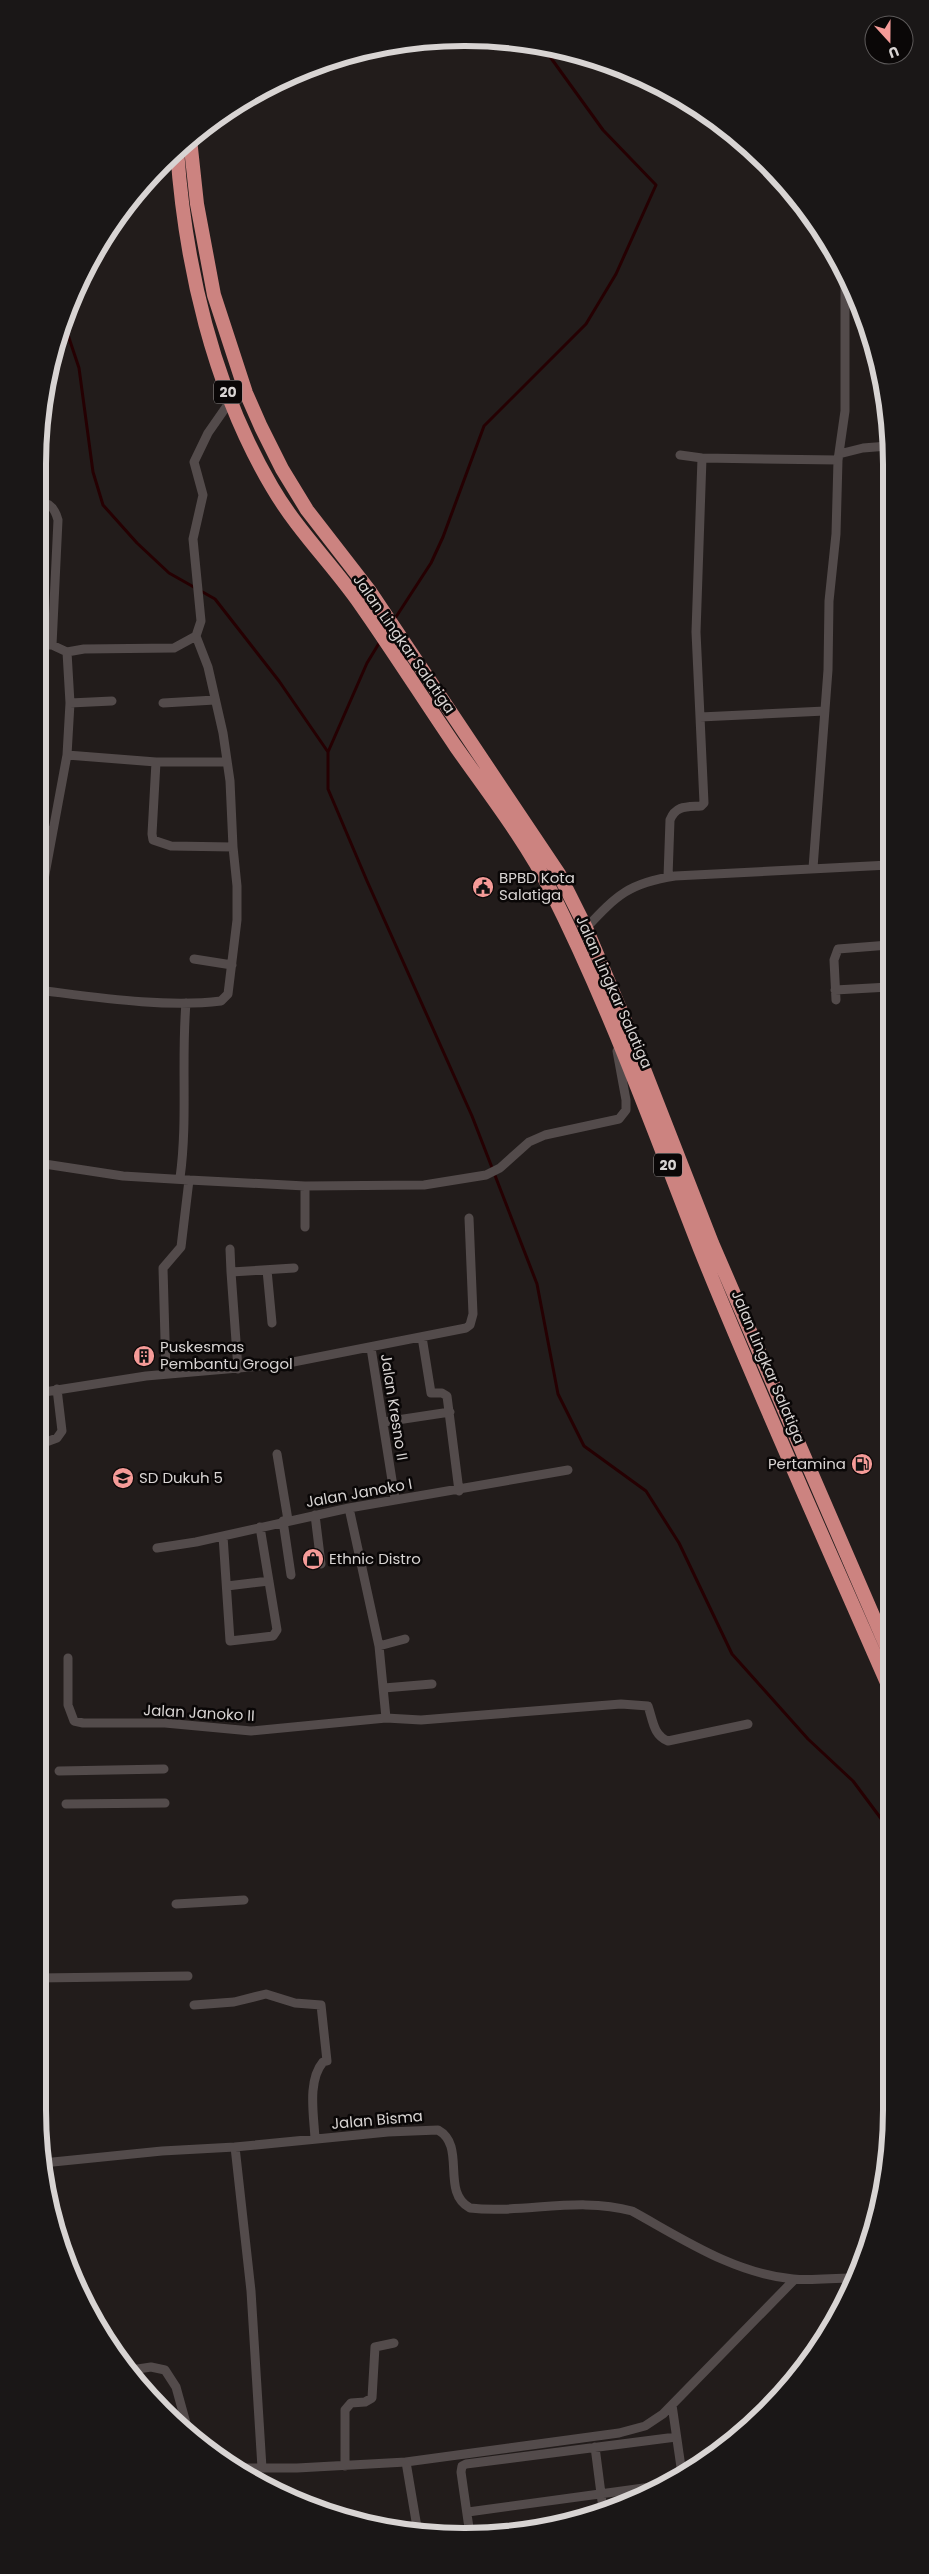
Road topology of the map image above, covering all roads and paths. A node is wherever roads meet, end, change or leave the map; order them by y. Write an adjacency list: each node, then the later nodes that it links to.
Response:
1 (191, 148): 4 (highway, Jalan Lingkar Salatiga / 20)
2 (178, 161): 5 (highway, Jalan Lingkar Salatiga / 20)
3 (847, 295): 8 (street)
4 (246, 393): 5 (street); 31 (highway, Jalan Lingkar Salatiga / 20)
5 (231, 400): 11 (street); 36 (highway, Jalan Lingkar Salatiga / 20)
6 (882, 446): 8 (street)
7 (680, 455): 9 (street)
8 (839, 457): 9 (street); 19 (street)
9 (702, 458): 20 (street)
10 (46, 503): 13 (street)
11 (196, 636): 14 (street); 15 (street)
12 (46, 645): 13 (street)
13 (52, 645): 14 (street)
14 (67, 652): 17 (street)
15 (215, 700): 18 (street); 23 (street)
16 (112, 701): 17 (street)
17 (70, 702): 21 (street)
18 (162, 703)
19 (825, 711): 20 (street); 29 (street)
20 (700, 717): 30 (street)
21 (67, 755): 22 (street); 25 (street)
22 (156, 762): 23 (street); 26 (street)
23 (227, 762): 26 (street)
24 (46, 831): 25 (street)
25 (52, 832): 27 (street)
26 (233, 847): 34 (street)
27 (46, 866)
28 (883, 866): 29 (street)
29 (813, 868): 30 (street)
30 (668, 877): 31 (street)
31 (586, 928): 35 (highway, Jalan Lingkar Salatiga / 20)
32 (883, 946): 38 (street)
33 (194, 960): 34 (street)
34 (232, 965): 41 (street)
35 (602, 968): 36 (highway); 42 (highway, Jalan Lingkar Salatiga / 20)
36 (589, 973): 42 (highway, Jalan Lingkar Salatiga / 20)
37 (883, 987): 38 (street)
38 (835, 990): 40 (street)
39 (46, 991): 41 (street)
40 (836, 1000)
41 (186, 1003): 44 (street)
42 (620, 1026): 46 (street); 78 (highway, Jalan Lingkar Salatiga / 20); 81 (highway, Jalan Lingkar Salatiga / 20)
43 (46, 1164): 44 (street)
44 (180, 1178): 45 (street)
45 (189, 1180): 46 (street); 57 (street)
46 (306, 1186): 48 (street)
47 (469, 1218): 54 (street)
48 (305, 1227)
49 (230, 1250): 52 (street)
50 (294, 1268): 51 (street)
51 (267, 1270): 52 (street); 53 (street)
52 (231, 1272): 56 (street)
53 (272, 1323)
54 (422, 1337): 55 (street); 60 (street)
55 (371, 1348): 56 (street); 61 (street, Jalan Kresno II)
56 (238, 1369): 57 (street)
57 (166, 1374): 58 (street)
58 (57, 1390): 59 (street); 62 (street)
59 (46, 1392)
60 (450, 1412): 61 (street); 65 (street)
61 (384, 1422): 66 (street, Jalan Kresno II)
62 (46, 1442)
63 (277, 1454): 69 (street)
64 (568, 1470): 65 (street, Jalan Janoko I)
65 (459, 1490): 66 (street, Jalan Janoko I)
66 (395, 1499): 67 (street, Jalan Janoko I)
67 (349, 1508): 68 (street, Jalan Janoko I); 79 (street)
68 (315, 1515): 69 (street, Jalan Janoko I); 73 (street)
69 (285, 1521): 70 (street, Jalan Janoko I); 74 (street)
70 (260, 1527): 71 (street, Jalan Janoko I); 75 (street)
71 (223, 1536): 72 (street, Jalan Janoko I); 76 (street)
72 (157, 1548)
73 (321, 1564)
74 (291, 1575)
75 (269, 1581): 76 (street); 76 (street)
76 (226, 1586)
77 (404, 1638): 79 (street)
78 (883, 1641)
79 (379, 1646): 83 (street)
80 (68, 1658): 84 (street, Jalan Janoko II)
81 (883, 1673)
82 (432, 1684): 83 (street)
83 (384, 1688): 84 (street)
84 (386, 1718): 85 (street, Jalan Janoko II)
85 (748, 1724)
86 (164, 1769): 87 (street)
87 (59, 1771)
88 (166, 1803): 89 (street)
89 (66, 1804)
90 (244, 1900): 91 (street)
91 (176, 1904)
92 (188, 1976): 93 (street)
93 (46, 1978)
94 (194, 2005): 95 (street)
95 (315, 2139): 96 (street, Jalan Bisma); 99 (street, Jalan Bisma)
96 (235, 2147): 97 (street, Jalan Bisma); 110 (street)
97 (50, 2162)
98 (847, 2278): 99 (street, Jalan Bisma)
99 (794, 2280): 102 (street)
100 (394, 2343): 107 (street)
101 (137, 2369): 103 (street)
102 (672, 2405): 104 (street); 106 (street)
103 (185, 2420)
104 (676, 2437): 105 (street); 108 (street)
105 (595, 2447): 112 (street); 114 (street)
106 (406, 2462): 107 (street); 115 (street)
107 (345, 2466): 110 (street)
108 (681, 2467)
109 (249, 2468): 110 (street)
110 (262, 2468)
111 (641, 2489): 112 (street)
112 (601, 2493): 113 (street); 114 (street)
113 (602, 2505)
114 (468, 2512): 116 (street)
115 (417, 2525)
116 (469, 2528)

